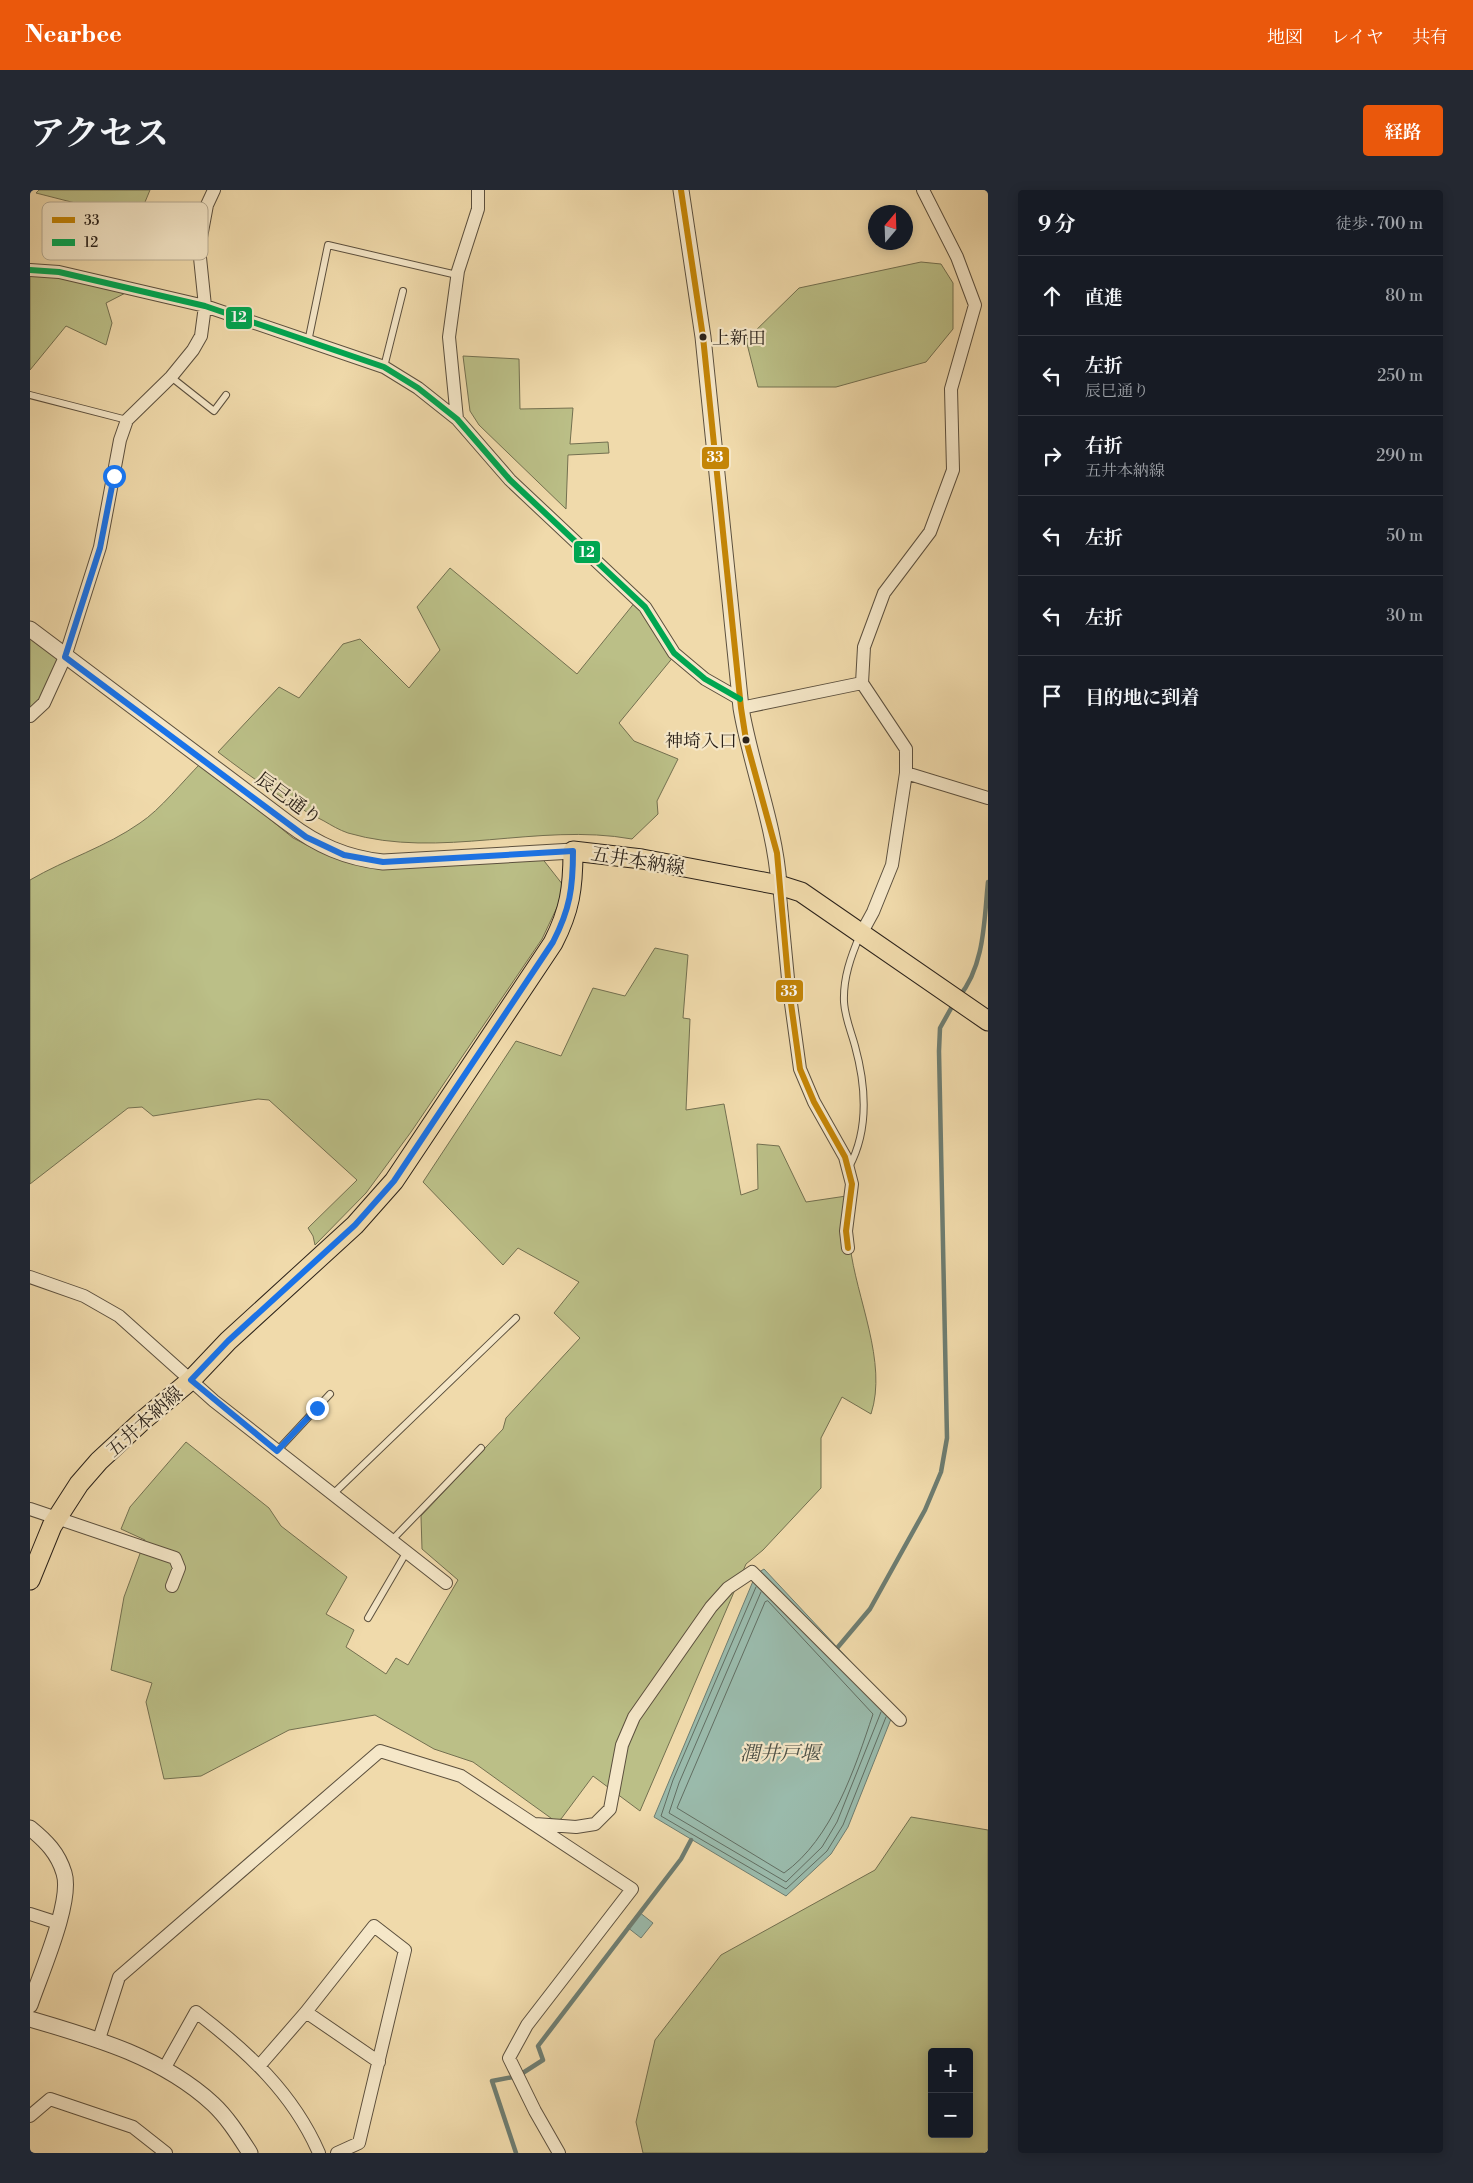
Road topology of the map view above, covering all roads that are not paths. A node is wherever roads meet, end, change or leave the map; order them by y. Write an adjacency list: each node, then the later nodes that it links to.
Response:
1 (214, 190): 5 (street)
2 (478, 190): 8 (street)
3 (681, 190): 21 (street)
4 (923, 190): 20 (street)
5 (208, 203)
6 (200, 260): 10 (street)
7 (30, 270): 10 (street)
8 (457, 275): 11 (lane); 16 (street)
9 (403, 291): 12 (lane)
10 (205, 306): 11 (street); 13 (street)
11 (308, 342): 12 (street)
12 (384, 366): 16 (street)
13 (171, 377): 15 (lane); 17 (street)
14 (30, 395): 17 (lane)
15 (226, 395)
16 (457, 419): 21 (street)
17 (127, 420): 19 (street)
18 (30, 629): 19 (street, 辰巳通り)
19 (65, 657): 22 (street); 25 (street, 辰巳通り)
20 (862, 683): 21 (street); 23 (street)
21 (740, 703): 26 (street)
22 (30, 716)
23 (906, 773): 24 (street); 27 (street)
24 (988, 798)
25 (573, 851): 26 (main road, 五井本納線); 33 (main road, 五井本納線)
26 (779, 885): 27 (main road, 五井本納線); 29 (street)
27 (861, 934): 28 (main road, 五井本納線); 29 (lane)
28 (988, 1021)
29 (848, 1168): 30 (street)
30 (848, 1248)
31 (30, 1277): 33 (street)
32 (516, 1318): 37 (lane)
33 (191, 1380): 36 (street); 39 (main road, 五井本納線)
34 (330, 1394): 36 (lane)
35 (481, 1448): 40 (lane)
36 (277, 1451): 37 (street)
37 (334, 1494): 40 (street)
38 (30, 1509): 39 (street)
39 (57, 1518): 42 (main road, 五井本納線); 44 (street)
40 (391, 1541): 41 (street)
41 (406, 1554): 43 (street); 45 (lane)
42 (30, 1580)
43 (446, 1583)
44 (172, 1586)
45 (368, 1618)
46 (900, 1720): 47 (street)
47 (535, 1824): 54 (street); 63 (street)
48 (30, 1828): 50 (street)
49 (30, 1914): 50 (street)
50 (58, 1924): 51 (street)
51 (30, 2005)
52 (306, 2012): 55 (street); 55 (street); 56 (street)
53 (30, 2019): 54 (street)
54 (99, 2040): 57 (street)
55 (379, 2062): 62 (street)
56 (260, 2065): 57 (street); 61 (street)
57 (164, 2069): 60 (street)
58 (30, 2116): 59 (street)
59 (166, 2153)
60 (250, 2153)
61 (319, 2153)
62 (337, 2153)
63 (558, 2153)

